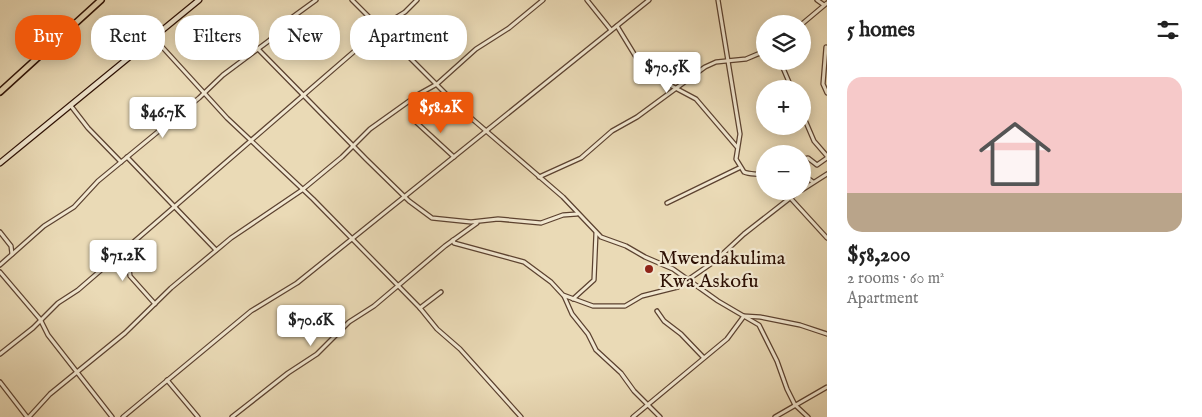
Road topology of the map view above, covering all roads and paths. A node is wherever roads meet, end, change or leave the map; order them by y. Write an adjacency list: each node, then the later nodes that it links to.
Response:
1 (101, 0): 30 (highway)
2 (199, 0): 16 (street)
3 (316, 0): 19 (street)
4 (352, 0): 12 (street)
5 (417, 0): 13 (street)
6 (542, 0): 28 (street)
7 (587, 0): 17 (street)
8 (649, 0): 15 (street)
9 (718, 0): 27 (street)
10 (816, 0): 11 (street)
11 (825, 4): 14 (street)
12 (368, 15)
13 (400, 15)
14 (811, 16)
15 (617, 26): 17 (street); 29 (street)
16 (165, 29)
17 (612, 30): 36 (street)
18 (826, 47): 32 (street)
19 (259, 48)
20 (165, 50): 31 (street)
21 (259, 50): 33 (street)
22 (350, 55): 33 (street)
23 (756, 55): 27 (street)
24 (127, 60): 34 (street)
25 (244, 60): 31 (street)
26 (413, 60): 28 (street)
27 (727, 61): 29 (street); 40 (street)
28 (437, 84): 36 (street); 39 (street)
29 (675, 88): 40 (street); 50 (street)
30 (0, 92)
31 (204, 93): 38 (street); 41 (street)
32 (827, 93)
33 (304, 94): 38 (street); 39 (street)
34 (71, 106): 45 (street); 46 (street)
35 (417, 123): 42 (street)
36 (485, 130): 42 (street); 50 (street)
37 (811, 134): 43 (street)
38 (250, 141): 52 (street); 57 (street)
39 (354, 146): 52 (street); 53 (street)
40 (738, 148): 47 (street)
41 (127, 157): 45 (street); 57 (street)
42 (454, 157): 53 (street)
43 (827, 157): 44 (street)
44 (811, 160)
45 (121, 162): 67 (street)
46 (0, 163)
47 (739, 168): 48 (street); 56 (street)
48 (756, 174)
49 (827, 174): 51 (street)
50 (538, 178): 58 (street)
51 (813, 182)
52 (302, 190): 63 (street); 65 (street)
53 (405, 196): 59 (street); 63 (street)
54 (786, 200): 70 (street)
55 (793, 200): 62 (street)
56 (667, 203)
57 (174, 206): 65 (street); 66 (street)
58 (578, 214): 59 (street); 61 (street)
59 (480, 221): 64 (street)
60 (0, 232): 67 (street)
61 (596, 232): 70 (street); 75 (street)
62 (827, 238)
63 (351, 239): 71 (street); 85 (street)
64 (452, 240): 71 (street); 74 (street)
65 (216, 250): 76 (street)
66 (119, 252): 76 (street); 80 (street)
67 (12, 254): 68 (street)
68 (0, 265)
69 (0, 272): 80 (street)
70 (689, 279): 79 (street)
71 (398, 287): 77 (street); 94 (street)
72 (678, 287): 75 (street)
73 (441, 292): 77 (street)
74 (563, 295): 75 (street); 88 (street)
75 (572, 299)
76 (155, 304): 84 (street)
77 (420, 308): 95 (street)
78 (657, 311): 83 (street)
79 (744, 316): 81 (street); 83 (street); 89 (street)
80 (40, 319): 82 (street); 84 (street)
81 (827, 334)
82 (0, 354)
83 (704, 358): 88 (street)
84 (77, 372): 90 (street); 91 (street)
85 (167, 380): 92 (street); 93 (street)
86 (0, 382): 90 (street)
87 (827, 387): 89 (street)
88 (649, 405): 96 (street); 97 (street)
89 (796, 405): 98 (street); 99 (street)
90 (28, 417)
91 (112, 417)
92 (123, 417)
93 (198, 417)
94 (232, 417)
95 (521, 417)
96 (633, 417)
97 (660, 417)
98 (775, 417)
99 (808, 417)

